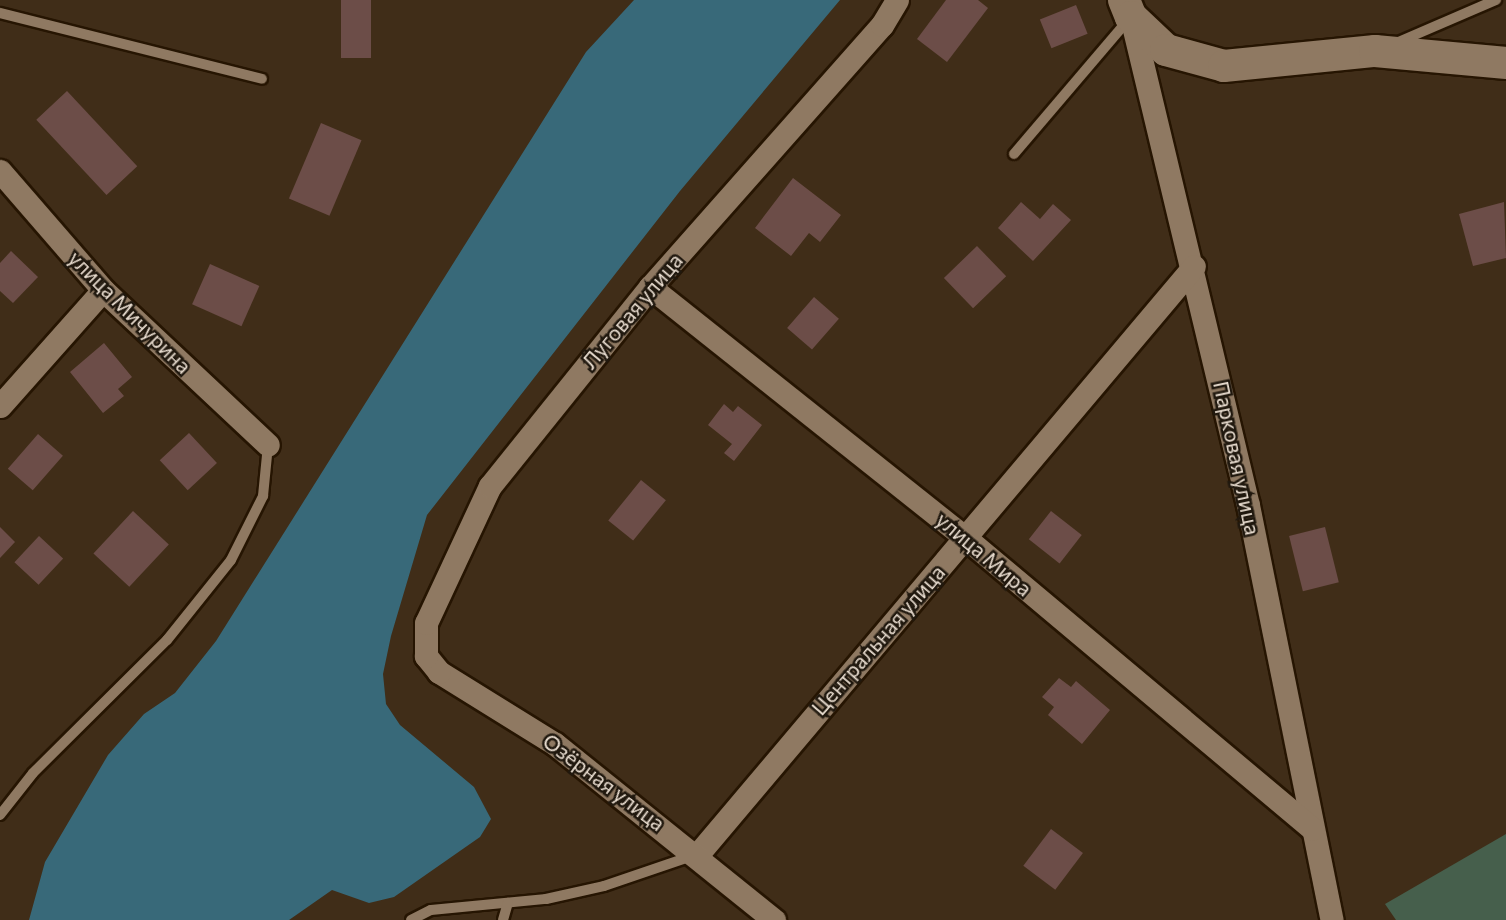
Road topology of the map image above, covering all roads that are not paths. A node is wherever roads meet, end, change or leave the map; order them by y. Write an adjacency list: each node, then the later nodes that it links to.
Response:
1 (897, 0): 11 (street, Луговая улица)
2 (1496, 0): 5 (lane)
3 (1128, 8): 5 (street); 8 (lane); 10 (street, Парковая улица)
4 (0, 13): 7 (lane)
5 (1375, 51): 6 (street)
6 (1506, 63)
7 (262, 79)
8 (1014, 154)
9 (0, 170): 12 (street, улица Мичурина)
10 (1194, 266): 15 (street, Центральная улица); 18 (street, Парковая улица)
11 (650, 287): 15 (street, улица Мира); 16 (street, Луговая улица)
12 (103, 290): 13 (street); 14 (street, улица Мичурина)
13 (0, 405)
14 (268, 445): 17 (lane)
15 (967, 539): 18 (street, улица Мира); 19 (street, Центральная улица)
16 (426, 656): 19 (street, Озёрная улица)
17 (0, 815)
18 (1312, 829): 24 (street, Парковая улица)
19 (698, 854): 20 (lane); 23 (street, Озёрная улица)
20 (508, 903): 21 (lane); 22 (lane)
21 (411, 920)
22 (503, 920)
23 (774, 920)
24 (1332, 920)

